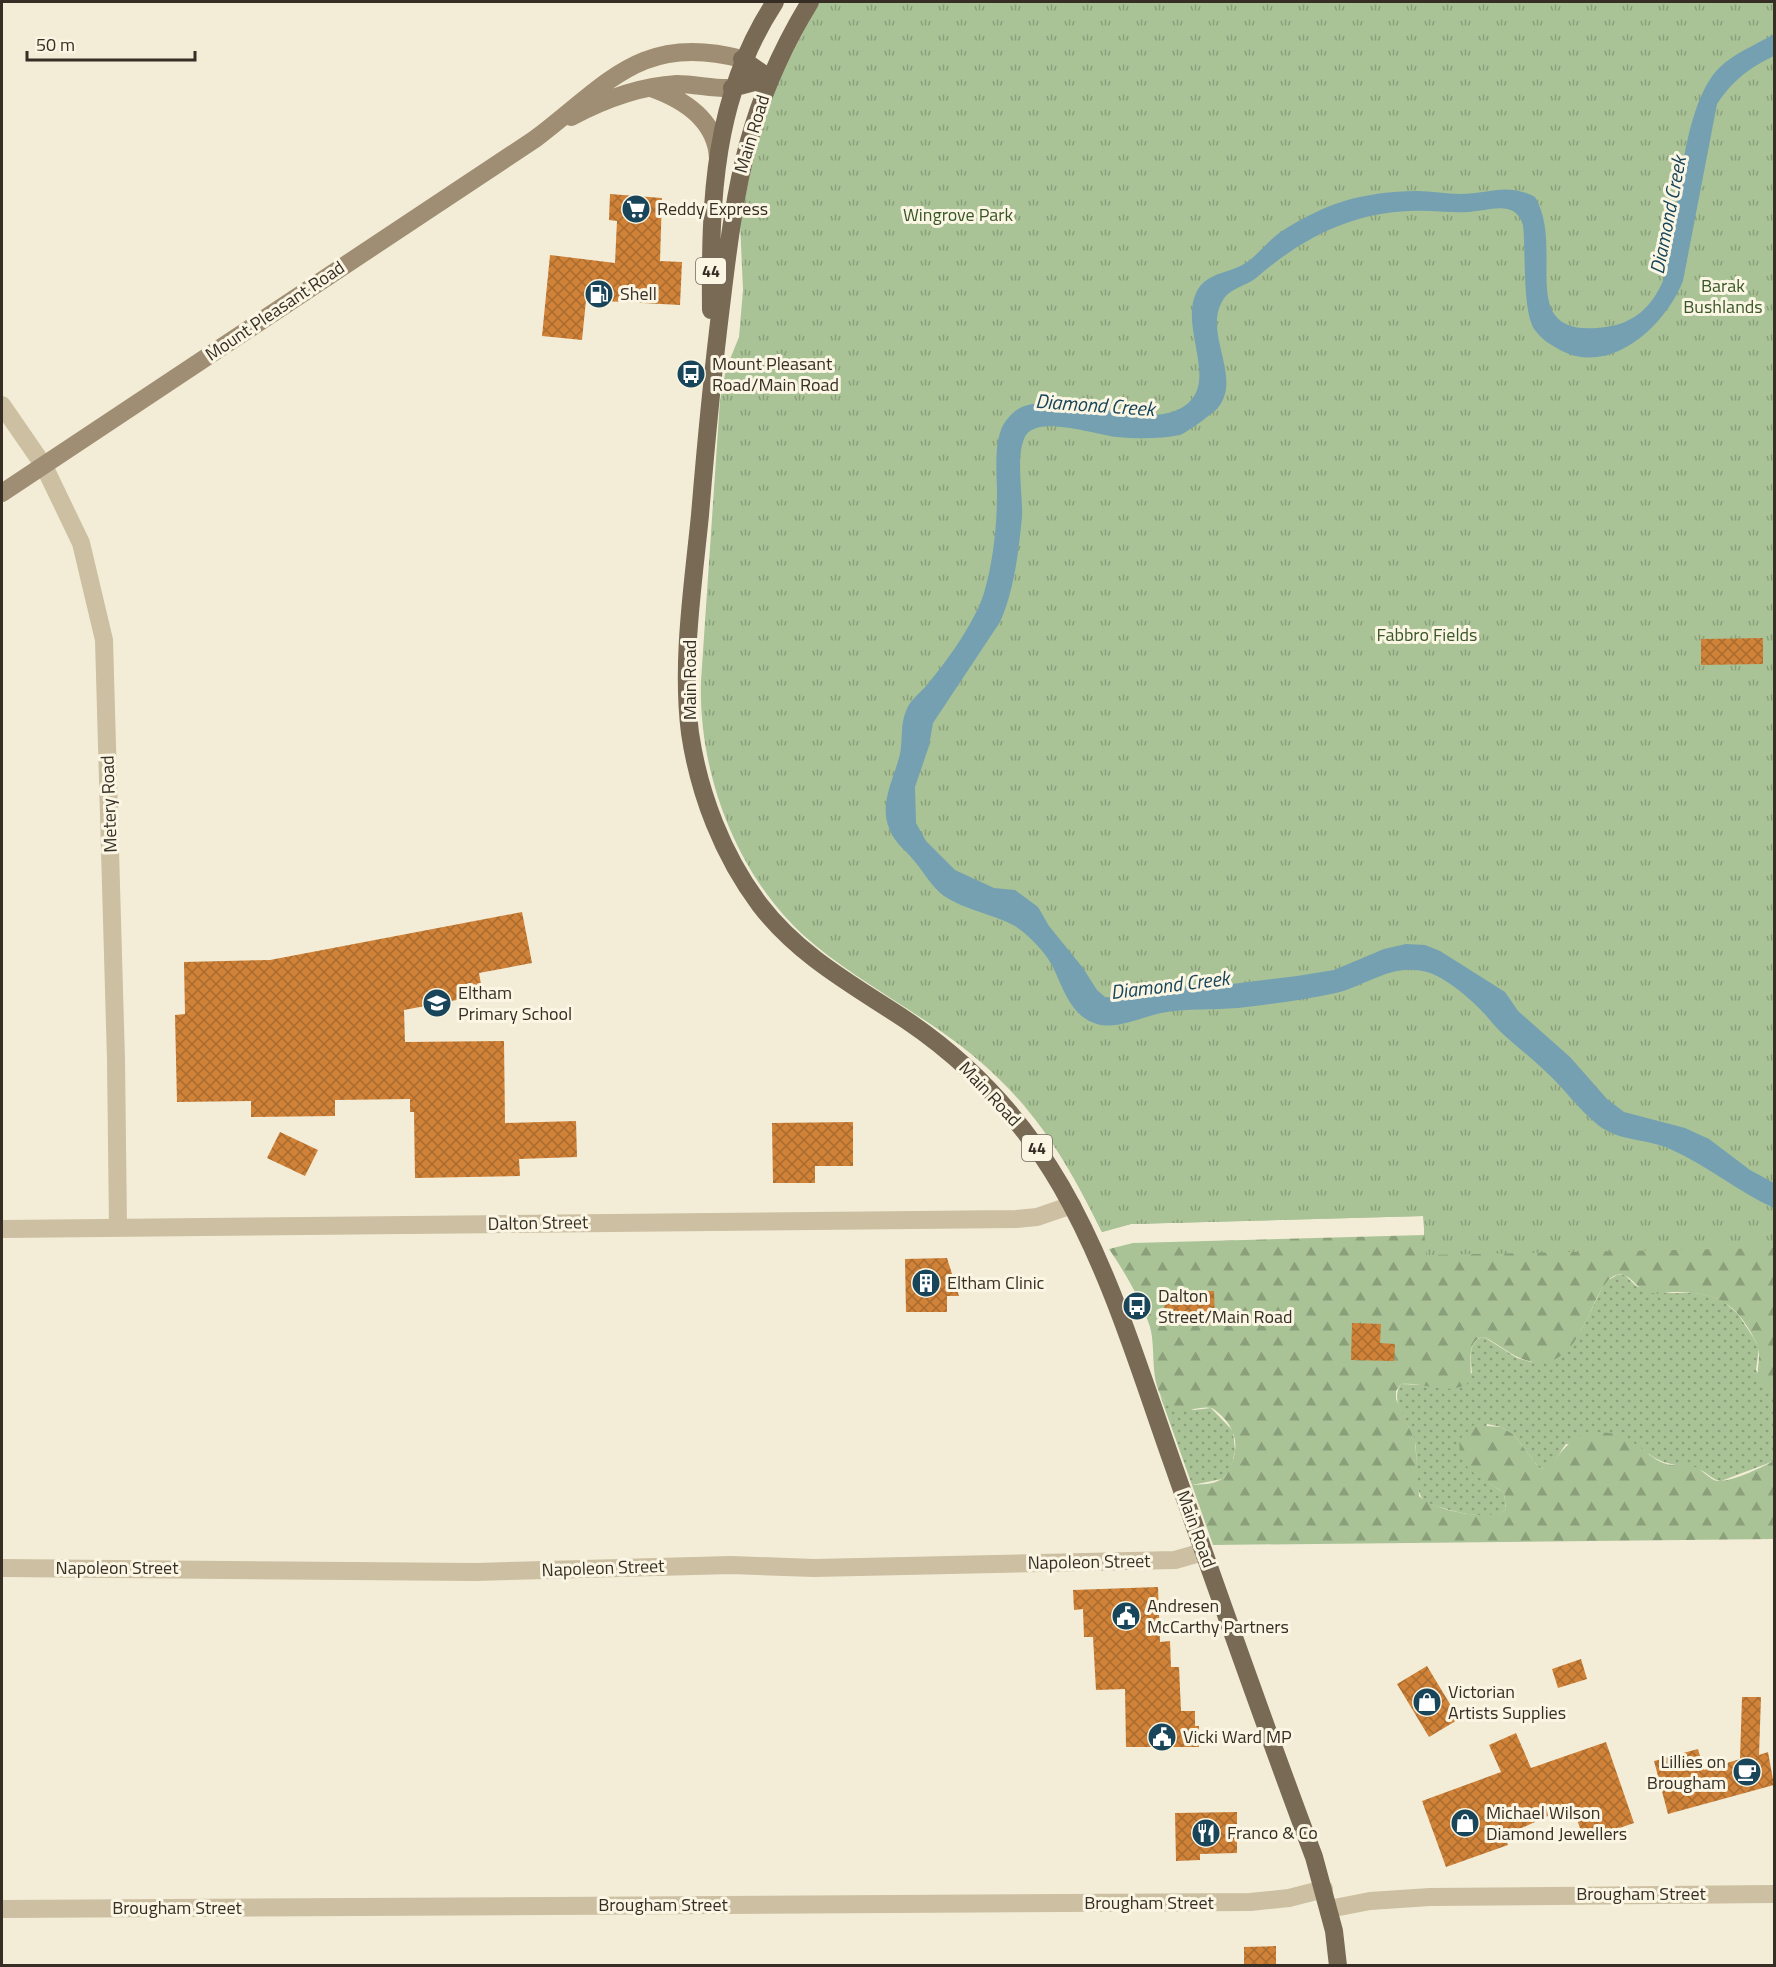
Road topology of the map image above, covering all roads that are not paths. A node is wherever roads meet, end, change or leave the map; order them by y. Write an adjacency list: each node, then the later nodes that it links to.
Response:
1 (775, 2): 3 (main road, Main Road / 44)
2 (810, 2): 5 (main road, Main Road)
3 (742, 59): 4 (street, Mount Pleasant Road); 5 (main road); 7 (main road, Main Road / 44)
4 (610, 78): 6 (street); 8 (street, Mount Pleasant Road)
5 (769, 78): 7 (main road); 10 (main road, Main Road)
6 (658, 86): 7 (street, Mount Pleasant Road); 8 (street, Mount Pleasant Road); 9 (street)
7 (732, 88): 9 (main road, Main Road / 44)
8 (548, 129): 14 (street, Mount Pleasant Road)
9 (718, 158): 11 (main road, Main Road / 44)
10 (735, 199): 11 (main road); 12 (main road, Main Road)
11 (713, 219): 12 (main road, Main Road / 44)
12 (714, 336): 16 (main road, Main Road / 44)
13 (2, 405): 14 (street, Metery Road)
14 (44, 466): 15 (street, Mount Pleasant Road); 17 (street, Metery Road)
15 (2, 493)
16 (1072, 1205): 17 (street, Dalton Street); 19 (main road, Main Road / 44)
17 (118, 1227): 18 (street, Dalton Street)
18 (2, 1229)
19 (1203, 1552): 20 (street, Napoleon Street); 21 (main road, Main Road / 44)
20 (2, 1568)
21 (1324, 1889): 23 (street, Brougham Street); 24 (main road, Main Road / 44)
22 (1774, 1894): 24 (street, Brougham Street)
23 (2, 1909)
24 (1329, 1909): 25 (main road, Main Road / 44)
25 (1338, 1965)

